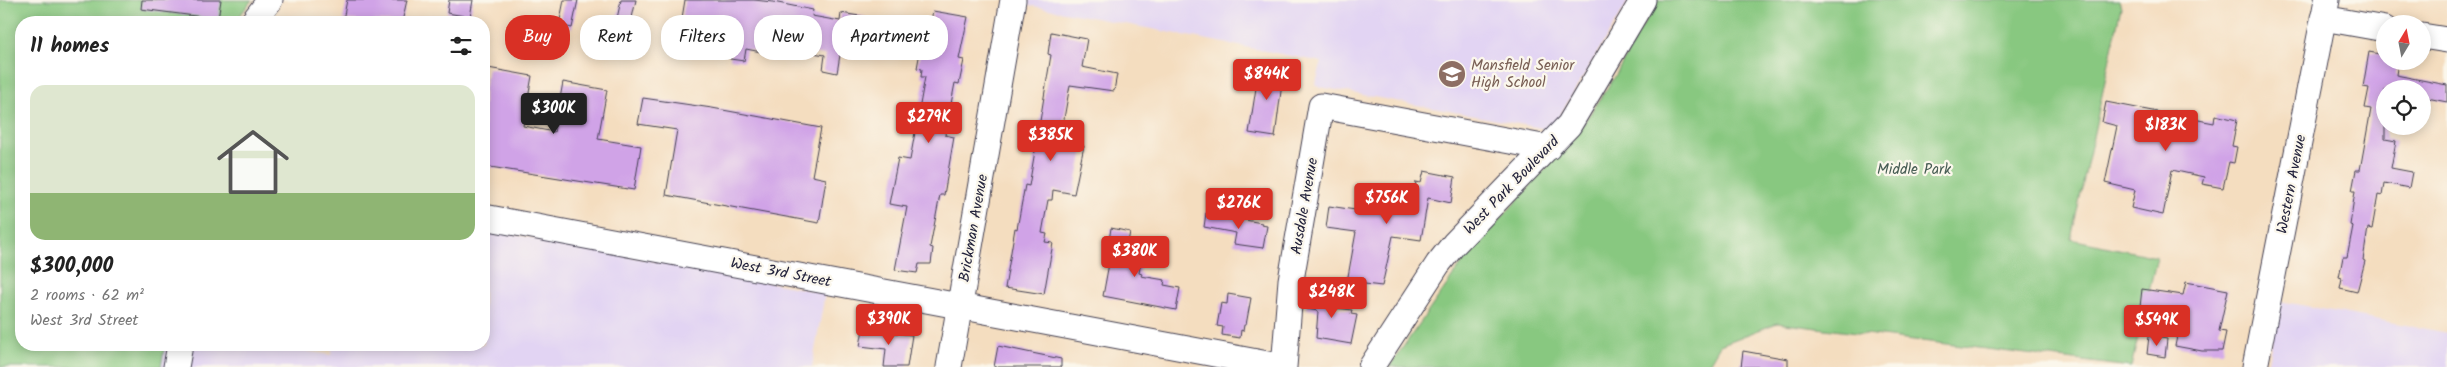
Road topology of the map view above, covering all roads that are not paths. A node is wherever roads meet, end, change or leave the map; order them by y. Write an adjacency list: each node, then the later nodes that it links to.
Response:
1 (270, 0): 5 (street)
2 (1013, 0): 11 (street, Brickman Avenue)
3 (1644, 0): 9 (street, West Park Boulevard)
4 (2325, 9): 6 (street); 17 (street, Western Avenue)
5 (258, 16)
6 (2376, 26)
7 (2431, 37): 8 (street)
8 (2447, 40)
9 (1548, 148): 15 (street, Ausdale Avenue); 16 (street, West Park Boulevard)
10 (490, 218): 11 (street, West 3rd Street)
11 (959, 306): 14 (street, Brickman Avenue); 15 (street, West 3rd Street)
12 (179, 351): 13 (street)
13 (176, 367)
14 (949, 367)
15 (1284, 367)
16 (1372, 367)
17 (2255, 367)

